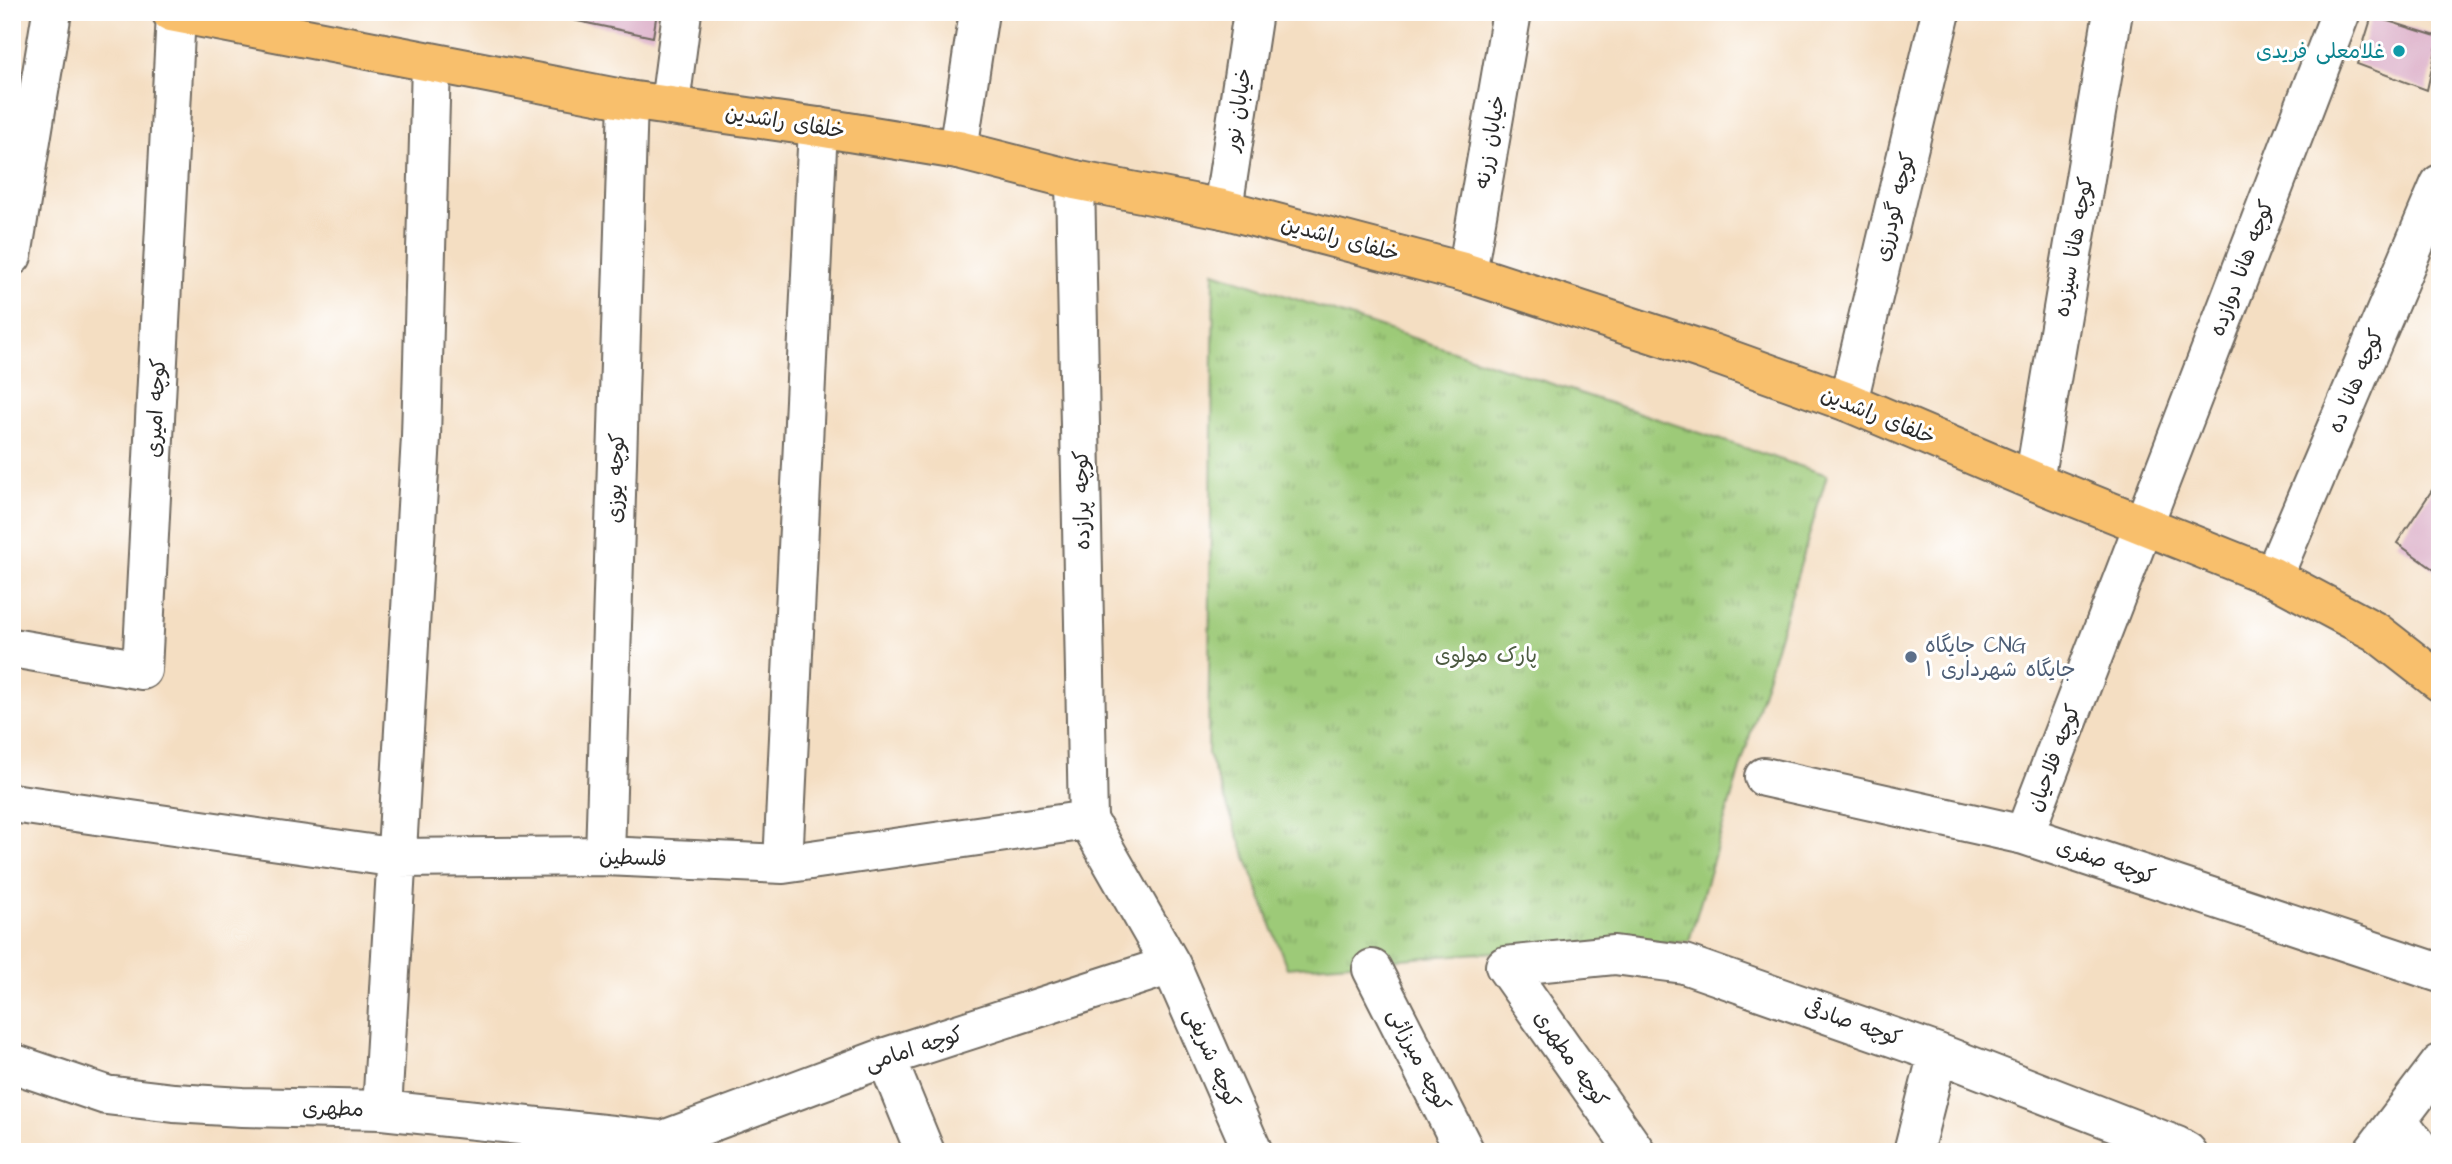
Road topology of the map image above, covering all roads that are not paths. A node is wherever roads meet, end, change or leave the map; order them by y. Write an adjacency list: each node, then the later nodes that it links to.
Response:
1 (51, 12): 20 (street)
2 (682, 12): 14 (street)
3 (979, 12): 16 (street)
4 (1253, 12): 19 (street, خیابان نور)
5 (1512, 12): 21 (street, خیابان زرنه)
6 (1911, 12): 11 (street)
7 (1941, 12): 11 (street, کوچه گودرزی)
8 (2113, 12): 23 (street, کوچه هانا سیزده)
9 (2341, 12): 24 (street, کوچه هانا دوازده)
10 (174, 13): 12 (main road, خلفای راشدین); 26 (street, کوچه امیری)
11 (1932, 52): 22 (street, کوچه گودرزی)
12 (431, 63): 13 (main road, خلفای راشدین); 33 (street)
13 (628, 100): 14 (main road, خلفای راشدین); 32 (street, کوچه یوزی)
14 (670, 104): 15 (main road, خلفای راشدین)
15 (818, 127): 16 (main road, خلفای راشدین); 34 (street)
16 (958, 150): 17 (main road, خلفای راشدین)
17 (1076, 180): 19 (main road, خلفای راشدین); 30 (street, کوچه پرازده)
18 (2440, 184): 25 (street, کوچه هانا ده)
19 (1223, 209): 21 (main road, خلفای راشدین)
20 (12, 256)
21 (1467, 273): 22 (main road, خلفای راشدین)
22 (1848, 402): 23 (main road, خلفای راشدین)
23 (2034, 481): 24 (main road, خلفای راشدین)
24 (2144, 524): 25 (main road, خلفای راشدین); 31 (street, کوچه فلاحیان)
25 (2273, 577): 27 (main road, خلفای راشدین)
26 (12, 648)
27 (2440, 682)
28 (1764, 777): 31 (street, کوچه صفری)
29 (12, 803): 33 (street, فلسطین)
30 (1088, 820): 34 (street, فلسطین); 35 (street)
31 (2024, 835): 38 (street, کوچه صفری)
32 (605, 856): 33 (street, فلسطین); 34 (street, فلسطین)
33 (398, 858): 43 (street)
34 (783, 864)
35 (1171, 965): 40 (street, کوچه امامی); 47 (street, کوچه شریفی)
36 (1505, 966): 39 (street, کوچه صادقی); 49 (street, کوچه مطهری)
37 (1372, 969): 48 (street, کوچه میرزائی)
38 (2440, 973)
39 (1938, 1053): 50 (street); 51 (street, کوچه صادقی)
40 (886, 1057): 45 (street, کوچه امامی); 46 (street)
41 (12, 1063): 43 (street, مطهری)
42 (2440, 1064): 44 (street)
43 (382, 1110): 45 (street, مطهری)
44 (2398, 1120): 52 (street); 53 (street)
45 (652, 1148)
46 (925, 1152)
47 (1253, 1152)
48 (1465, 1152)
49 (1636, 1152)
50 (1913, 1152)
51 (2187, 1152)
52 (2373, 1152)
53 (2421, 1152)

